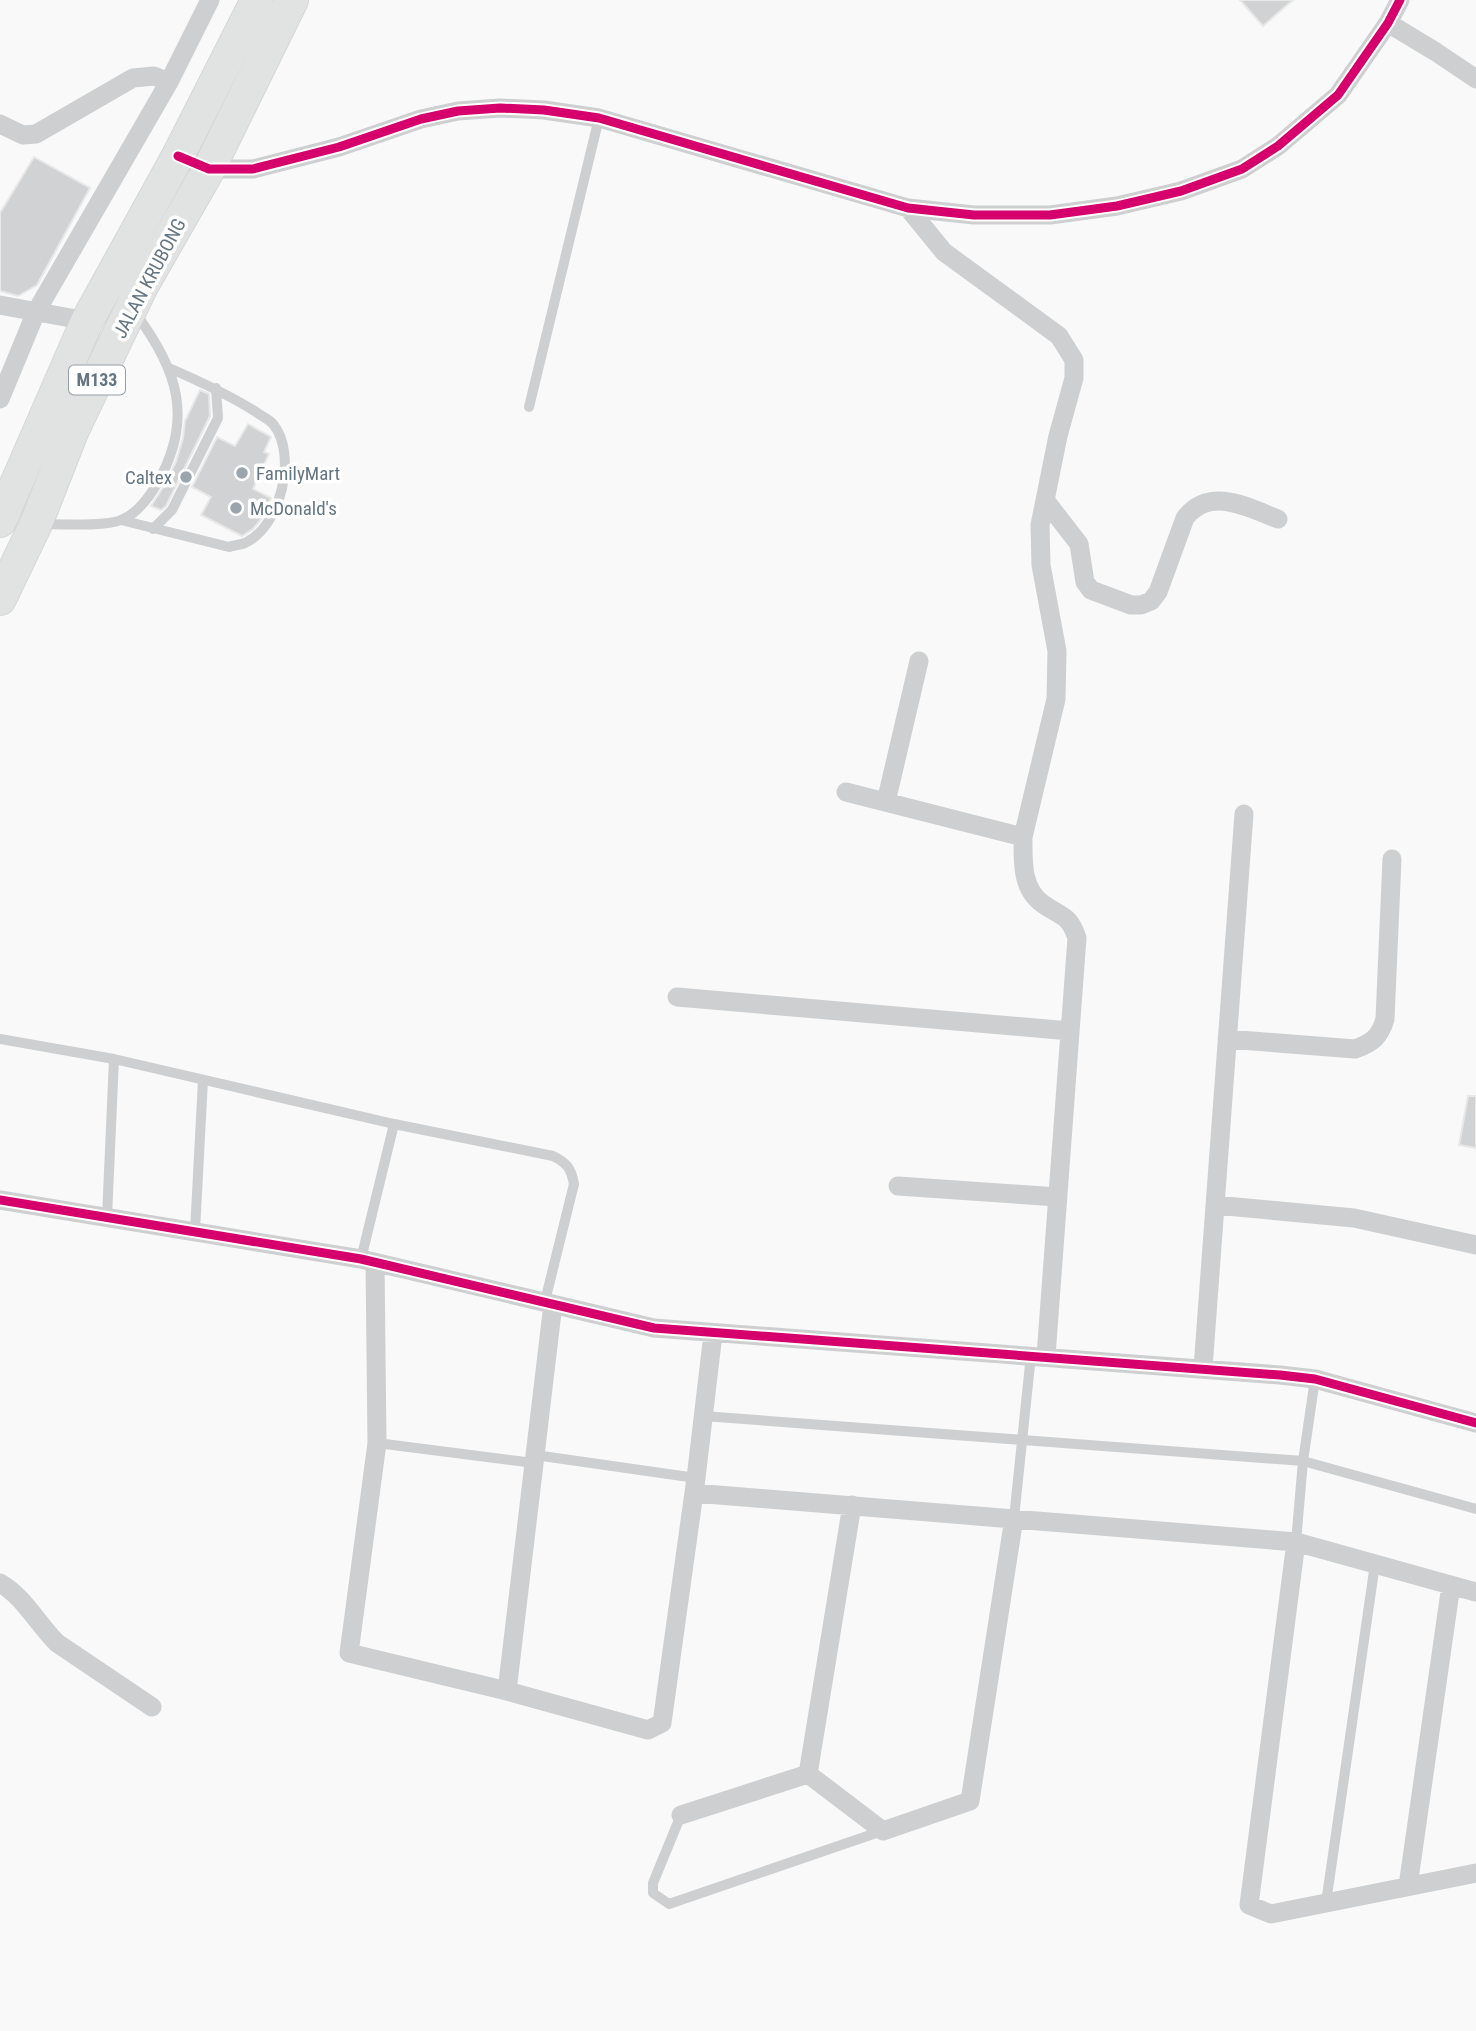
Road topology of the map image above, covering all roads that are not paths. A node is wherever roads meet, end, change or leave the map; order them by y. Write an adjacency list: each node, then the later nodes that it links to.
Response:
1 (209, 0): 7 (street)
2 (257, 0): 10 (main road, JALAN KRUBONG / M133)
3 (292, 0): 11 (main road, JALAN KRUBONG / M133)
4 (1399, 0): 5 (street)
5 (1388, 23): 6 (street); 12 (street)
6 (1476, 79)
7 (169, 82): 9 (street); 15 (street)
8 (599, 118): 11 (street); 12 (street); 20 (lane)
9 (0, 124)
10 (178, 156): 11 (street); 16 (main road, JALAN KRUBONG / M133)
11 (209, 169): 14 (main road, JALAN KRUBONG / M133)
12 (908, 208): 21 (street)
13 (0, 305): 15 (street)
14 (131, 308): 17 (lane); 25 (main road, JALAN KRUBONG / M133)
15 (36, 312): 16 (street); 19 (street)
16 (87, 321): 24 (main road, JALAN KRUBONG / M133)
17 (169, 368): 18 (lane); 23 (lane)
18 (216, 388): 26 (lane); 26 (lane)
19 (0, 399)
20 (529, 407)
21 (1045, 500): 22 (street); 32 (street)
22 (1278, 519)
23 (121, 520): 25 (lane); 26 (lane)
24 (0, 521)
25 (36, 524): 27 (main road, JALAN KRUBONG / M133)
26 (153, 529)
27 (0, 599)
28 (919, 661): 30 (street)
29 (846, 792): 30 (street)
30 (886, 802): 32 (street)
31 (1244, 814): 37 (street)
32 (1023, 837): 35 (street)
33 (1392, 859): 37 (street)
34 (677, 997): 35 (street)
35 (1069, 1031): 42 (street)
36 (0, 1039): 38 (lane)
37 (1227, 1039): 44 (street)
38 (114, 1059): 39 (lane); 45 (lane)
39 (203, 1080): 40 (lane); 46 (lane)
40 (394, 1124): 48 (lane); 49 (lane)
41 (898, 1186): 42 (street)
42 (1058, 1197): 51 (street)
43 (0, 1200): 45 (street)
44 (1215, 1205): 47 (street); 52 (street)
45 (107, 1217): 46 (street)
46 (195, 1231): 48 (street)
47 (1476, 1245)
48 (368, 1261): 49 (street); 57 (street)
49 (549, 1303): 50 (street); 58 (street)
50 (713, 1334): 51 (street); 54 (street)
51 (1039, 1356): 52 (street); 56 (lane)
52 (1203, 1368): 53 (street)
53 (1315, 1379): 55 (street); 59 (lane)
54 (703, 1416): 56 (lane); 60 (street)
55 (1476, 1423)
56 (1024, 1438): 59 (lane); 63 (lane)
57 (377, 1443): 58 (lane); 69 (street)
58 (535, 1459): 60 (lane); 69 (street)
59 (1303, 1461): 62 (lane); 64 (lane)
60 (695, 1485): 61 (street); 69 (street)
61 (852, 1505): 63 (street); 71 (street)
62 (1476, 1509)
63 (1014, 1518): 64 (street); 73 (street)
64 (1296, 1542): 65 (street); 76 (street)
65 (1375, 1564): 67 (street); 76 (lane)
66 (0, 1583): 70 (street)
67 (1451, 1585): 68 (street); 75 (street)
68 (1476, 1592)
69 (508, 1691)
70 (152, 1707)
71 (808, 1774): 72 (street); 73 (street)
72 (681, 1815): 73 (lane)
73 (883, 1831)
74 (1476, 1873): 75 (street)
75 (1408, 1886): 76 (street)
76 (1326, 1904)

